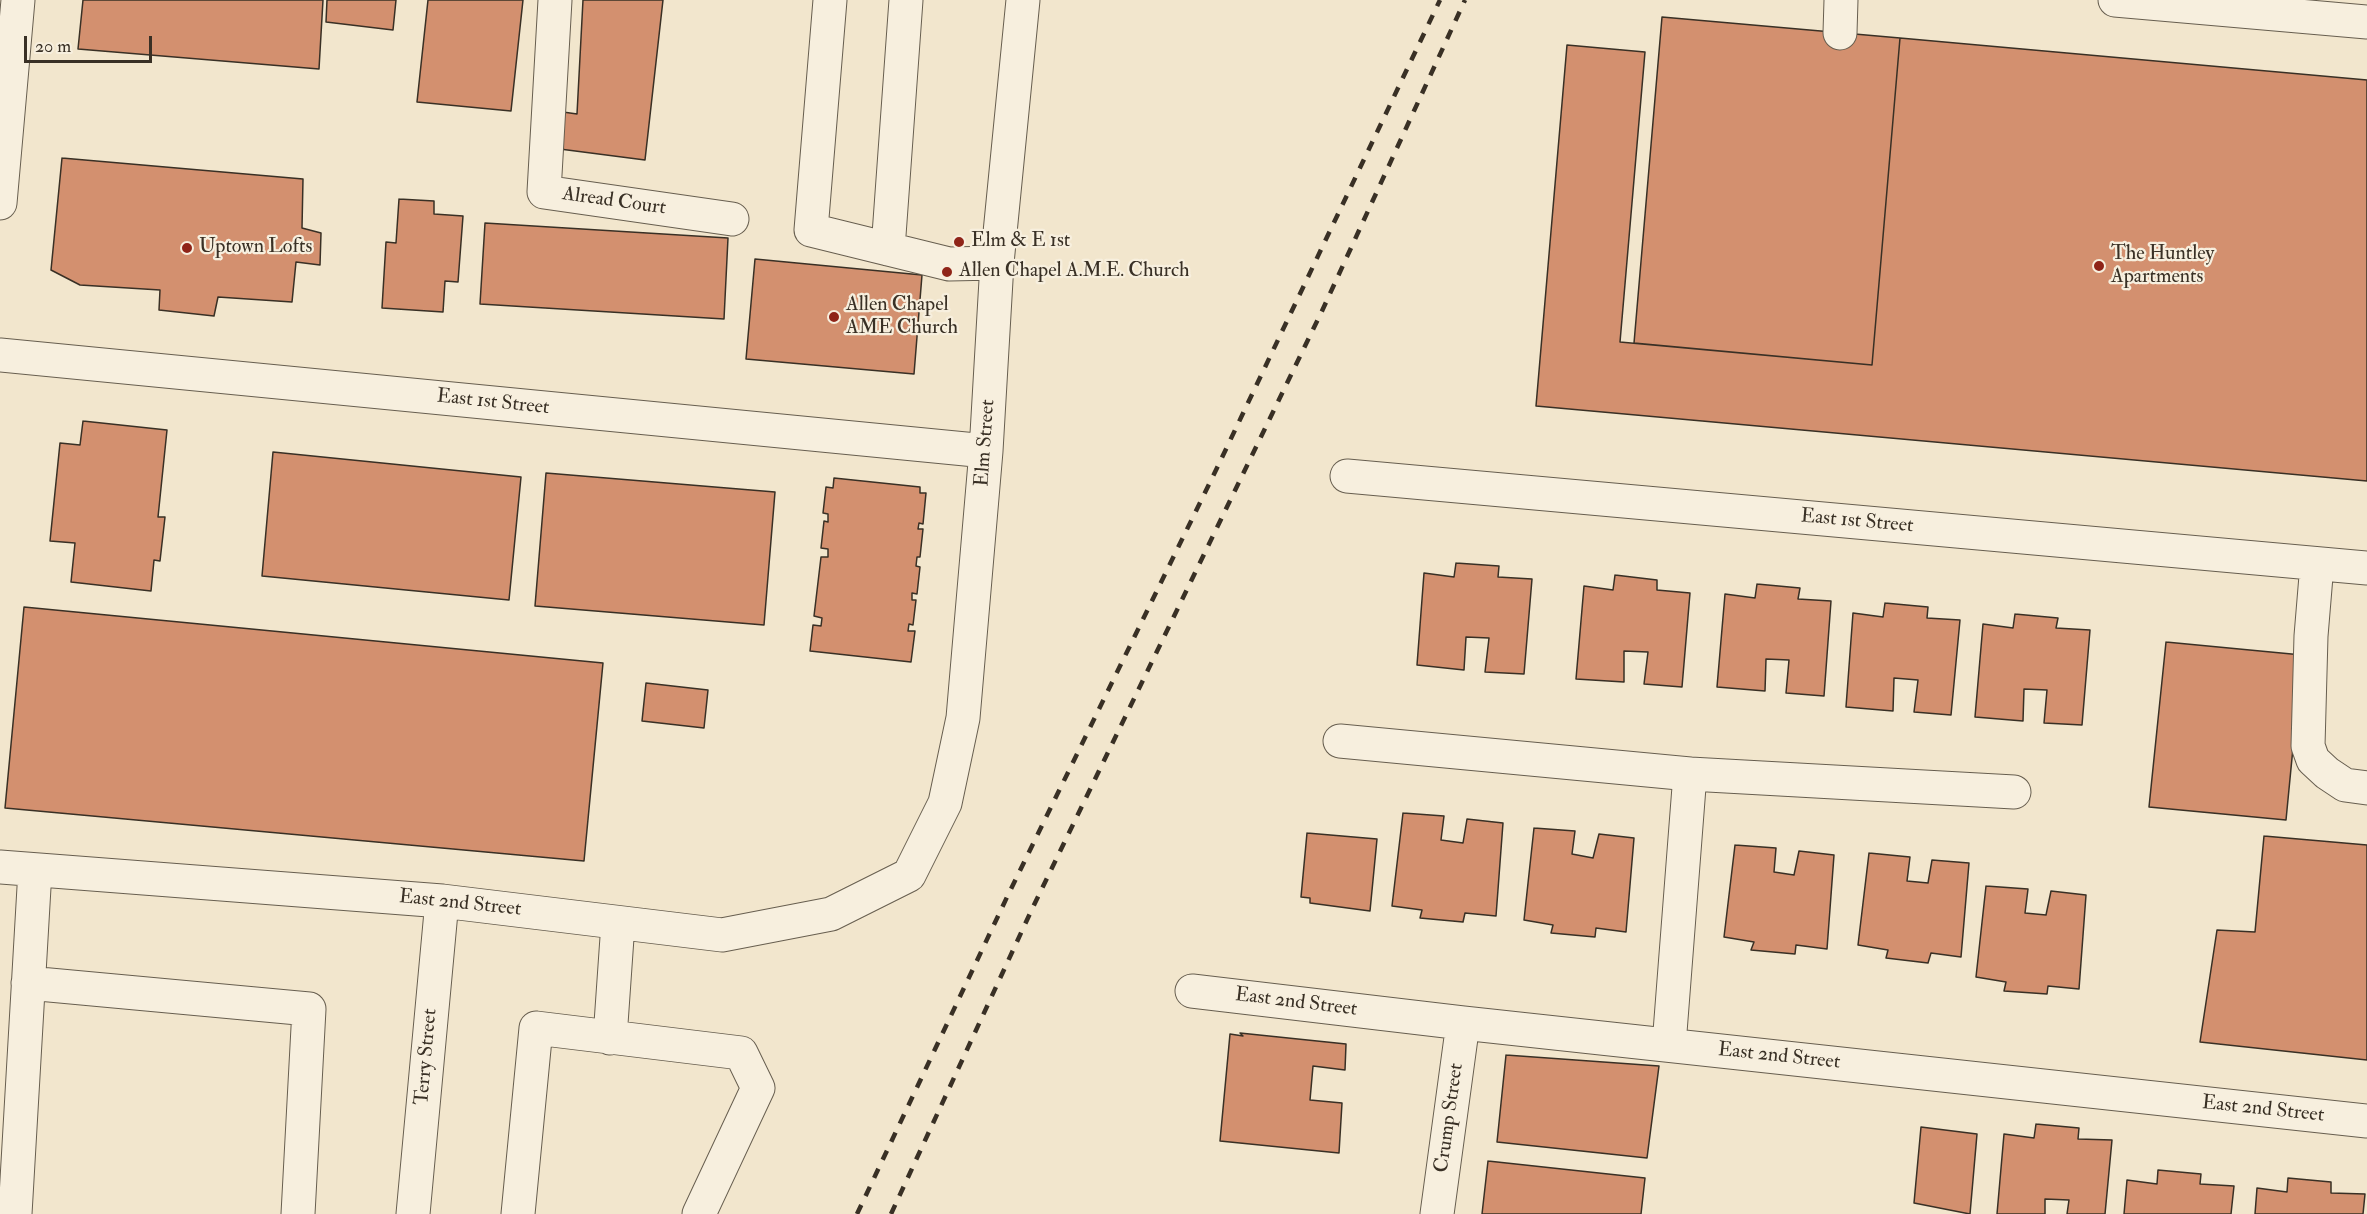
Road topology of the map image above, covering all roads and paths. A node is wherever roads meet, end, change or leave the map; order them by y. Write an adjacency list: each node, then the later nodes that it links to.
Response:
1 (18, 0): 10 (street)
2 (555, 0): 11 (street, Alread Court)
3 (830, 0): 12 (street)
4 (906, 0): 12 (street)
5 (1023, 0): 13 (street, Elm Street)
6 (1841, 0): 9 (street)
7 (2115, 0): 8 (street)
8 (2367, 22)
9 (1840, 33)
10 (0, 203)
11 (732, 219)
12 (888, 249): 13 (street)
13 (997, 263): 15 (street, Elm Street)
14 (0, 355): 15 (street, East 1st Street)
15 (986, 451): 25 (street, Elm Street)
16 (1347, 476): 17 (street, East 1st Street)
17 (2317, 564): 18 (street, East 1st Street); 21 (street)
18 (2367, 568)
19 (1340, 741): 20 (street)
20 (1690, 774): 22 (street); 32 (street)
21 (2367, 788)
22 (2014, 792)
23 (0, 867): 24 (street, East 2nd Street)
24 (35, 870): 26 (street, East 2nd Street); 28 (street)
25 (909, 875): 27 (street, East 2nd Street)
26 (442, 901): 27 (street, East 2nd Street); 36 (street, Terry Street)
27 (618, 923): 31 (street)
28 (28, 983): 34 (street); 35 (street)
29 (1192, 991): 30 (street, East 2nd Street)
30 (1463, 1023): 32 (street, East 2nd Street); 39 (street, Crump Street)
31 (610, 1038): 37 (street); 38 (street)
32 (1669, 1045): 33 (street, East 2nd Street)
33 (2367, 1121)
34 (15, 1214)
35 (298, 1214)
36 (413, 1214)
37 (518, 1214)
38 (699, 1214)
39 (1437, 1214)

